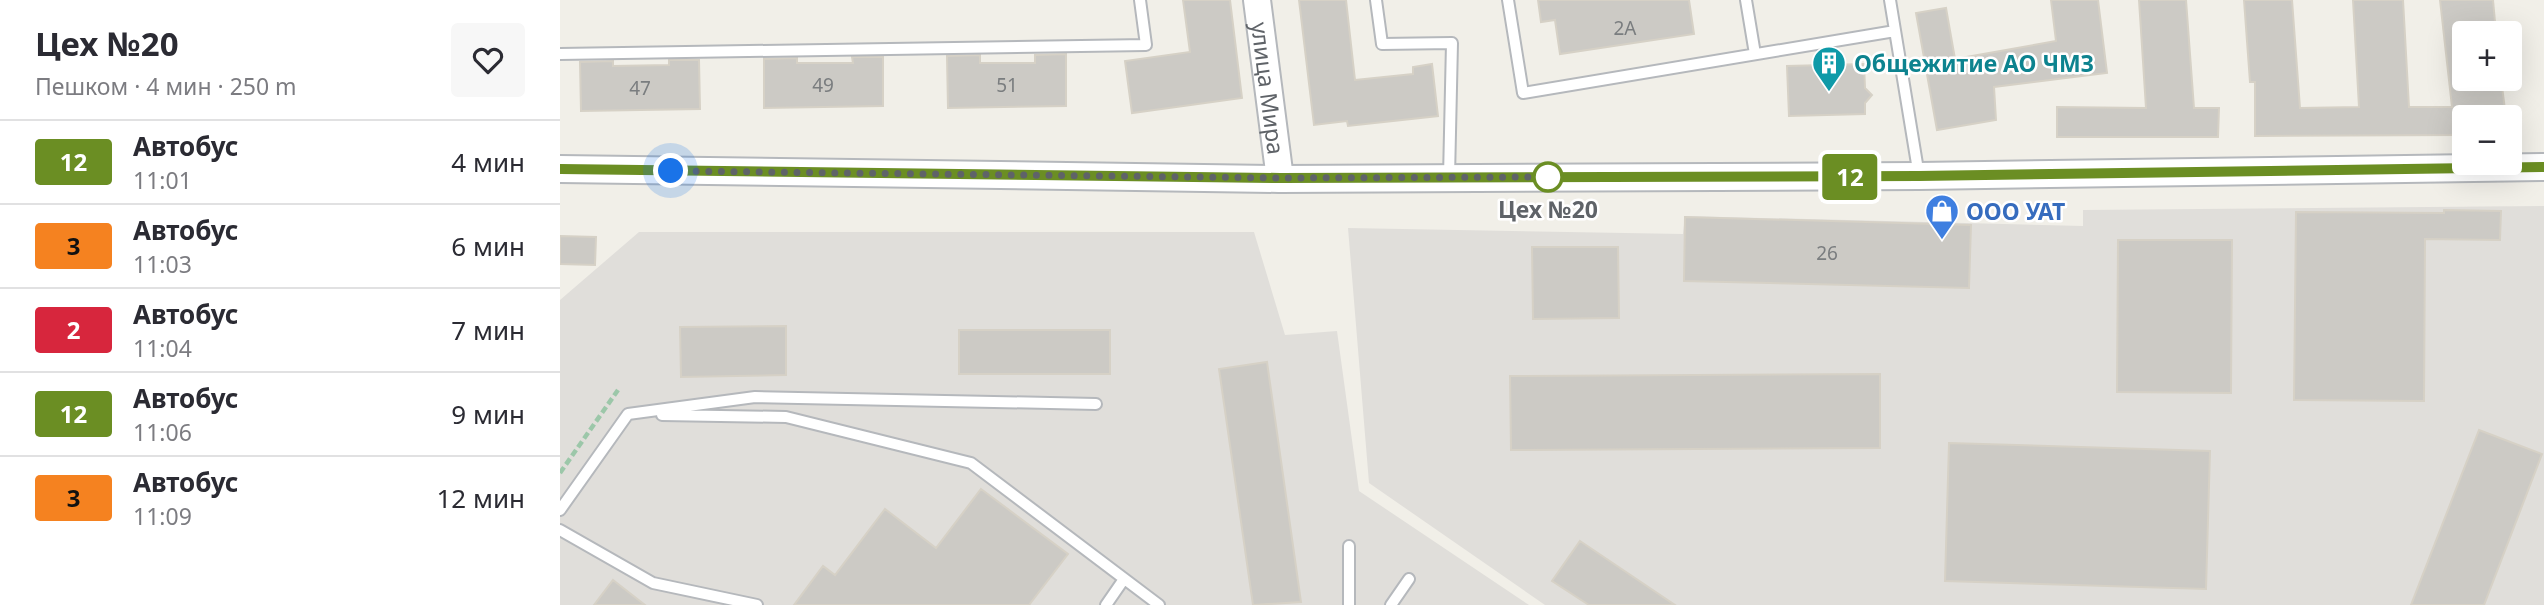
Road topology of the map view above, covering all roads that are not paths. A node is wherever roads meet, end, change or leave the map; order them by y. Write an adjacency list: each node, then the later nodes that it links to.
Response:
1 (1140, 0): 8 (lane)
2 (1257, 0): 14 (street, улица Мира)
3 (1376, 0): 13 (lane)
4 (1508, 0): 9 (lane)
5 (1746, 0): 9 (lane)
6 (1890, 0): 7 (lane)
7 (1895, 31): 9 (lane); 12 (lane)
8 (560, 54)
9 (1755, 54)
10 (2544, 167): 12 (street)
11 (560, 169): 14 (street)
12 (1919, 176): 13 (street)
13 (1449, 177): 14 (street)
14 (1280, 178)
15 (1096, 404): 16 (lane)
16 (628, 414): 17 (lane); 20 (lane)
17 (560, 510)
18 (560, 530): 22 (lane)
19 (1349, 546): 25 (lane)
20 (1124, 579): 23 (lane); 24 (lane)
21 (1409, 579): 26 (lane)
22 (757, 605)
23 (1106, 605)
24 (1159, 605)
25 (1349, 605)
26 (1391, 605)

